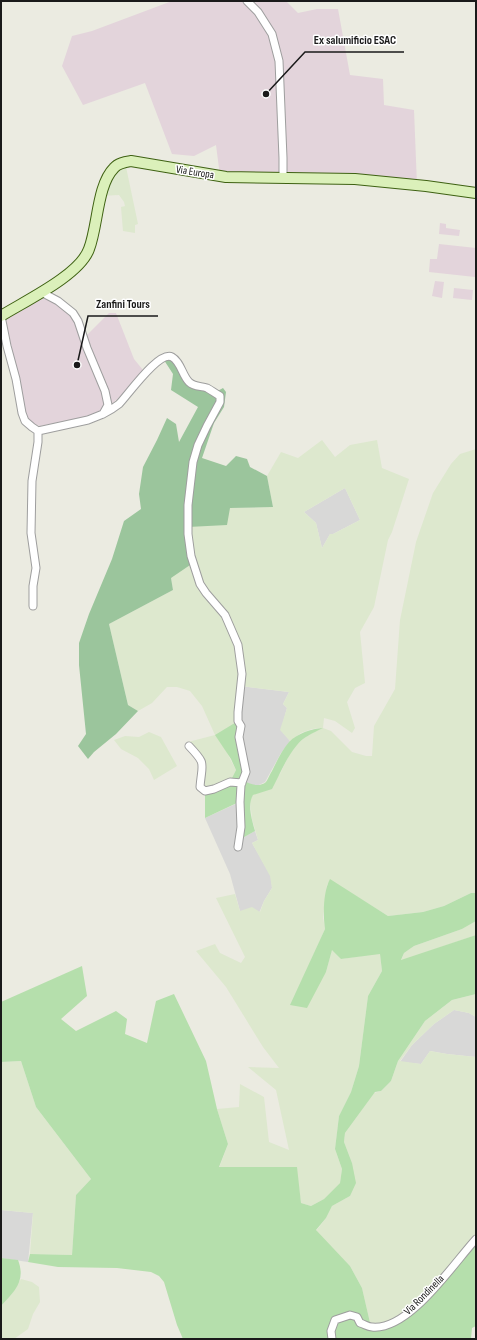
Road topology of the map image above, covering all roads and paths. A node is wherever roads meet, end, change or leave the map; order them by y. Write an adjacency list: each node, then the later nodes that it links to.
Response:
1 (247, 1): 2 (street)
2 (283, 177): 3 (main road, Via Europa); 4 (main road, Via Europa)
3 (476, 193)
4 (41, 292): 5 (main road, Via Europa); 6 (street)
5 (1, 316): 7 (street)
6 (103, 414): 7 (street); 10 (street)
7 (38, 430): 8 (street)
8 (33, 606)
9 (189, 746): 10 (street)
10 (242, 783): 11 (street)
11 (238, 847)
12 (476, 1239): 13 (street, Via Rondinella)
13 (332, 1339)

